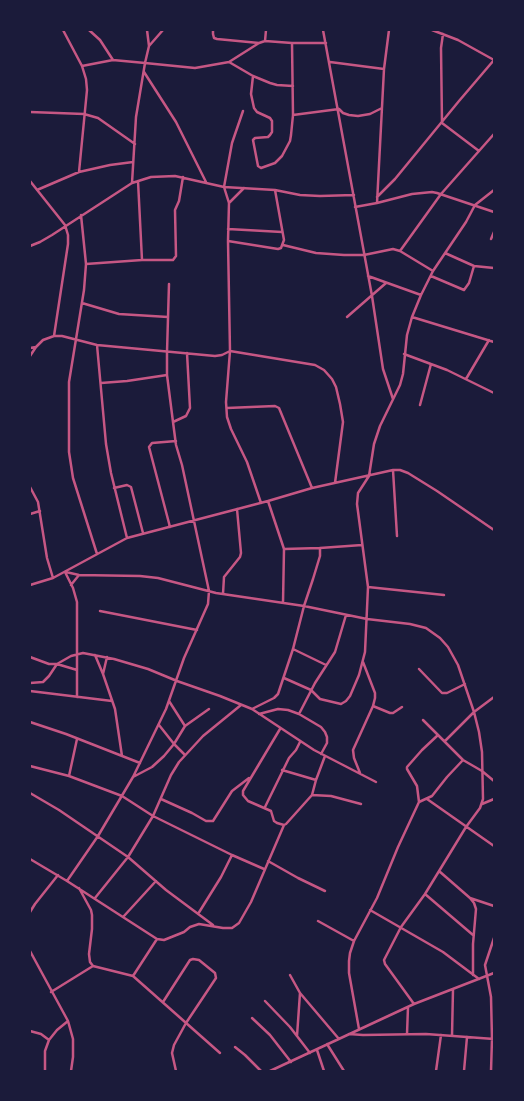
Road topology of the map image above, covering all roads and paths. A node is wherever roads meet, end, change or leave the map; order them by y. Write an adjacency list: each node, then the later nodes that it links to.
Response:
1 (63, 30): 21 (street)
2 (89, 30): 16 (street)
3 (147, 30): 15 (street)
4 (163, 30): 15 (street)
5 (213, 30): 12 (street)
6 (266, 30): 11 (street)
7 (323, 30): 13 (street)
8 (389, 30): 22 (street)
9 (432, 30): 10 (street)
10 (443, 34): 17 (street); 32 (street)
11 (265, 41): 12 (street); 14 (street)
12 (259, 42): 18 (street)
13 (326, 42): 14 (street); 19 (street)
14 (292, 43): 25 (street)
15 (149, 46): 20 (street)
16 (113, 60): 20 (street); 21 (street)
17 (494, 60): 32 (street)
18 (229, 62): 20 (street); 24 (street)
19 (330, 62): 22 (street); 27 (street)
20 (145, 63): 23 (street)
21 (82, 66): 30 (street)
22 (384, 69): 26 (street)
23 (143, 72): 34 (street); 41 (street)
24 (253, 76): 25 (street); 31 (street)
25 (293, 86): 31 (street)
26 (382, 108): 27 (street); 50 (street)
27 (339, 109): 31 (street); 49 (street)
28 (243, 111): 43 (street)
29 (30, 112): 30 (street)
30 (84, 114): 34 (street); 37 (street)
31 (293, 115)
32 (442, 122): 35 (street); 50 (street)
33 (494, 134): 35 (street)
34 (134, 144): 36 (street)
35 (479, 151): 48 (street)
36 (133, 162): 37 (street); 42 (street)
37 (79, 172): 45 (street)
38 (183, 177): 40 (street); 41 (street); 68 (street)
39 (30, 181): 45 (street)
40 (138, 182): 42 (street); 68 (street)
41 (206, 182): 43 (street)
42 (132, 183): 56 (street)
43 (224, 187): 44 (street); 51 (street)
44 (244, 188): 46 (street); 51 (street)
45 (37, 190): 57 (street)
46 (275, 190): 49 (street); 59 (street)
47 (494, 190): 53 (street)
48 (441, 194): 52 (street); 53 (street); 65 (street)
49 (354, 195): 54 (street)
50 (377, 197): 52 (street)
51 (229, 203): 58 (street)
52 (377, 203): 54 (street)
53 (475, 205): 55 (street); 66 (street)
54 (355, 207): 67 (street)
55 (494, 212)
56 (81, 215): 57 (street); 69 (street)
57 (65, 225): 64 (street); 83 (street)
58 (228, 229): 59 (street); 62 (street)
59 (282, 232): 63 (street)
60 (494, 232): 61 (street)
61 (491, 239)
62 (228, 241): 63 (street); 90 (street)
63 (283, 245): 67 (street)
64 (30, 246)
65 (400, 251): 67 (street); 72 (street)
66 (445, 253): 70 (street); 72 (street)
67 (364, 255): 73 (street)
68 (142, 260): 69 (street)
69 (86, 264): 79 (street)
70 (474, 266): 71 (street); 74 (street)
71 (494, 268)
72 (433, 271): 74 (street)
73 (368, 276): 75 (street); 78 (street)
74 (430, 276): 77 (street)
75 (386, 283): 77 (street); 78 (street)
76 (169, 284): 80 (street)
77 (421, 295): 82 (street)
78 (372, 296): 81 (street); 100 (street)
79 (82, 303): 80 (street); 84 (street)
80 (168, 317): 91 (street)
81 (347, 317)
82 (412, 317): 85 (street); 93 (street)
83 (54, 336): 84 (street); 88 (street)
84 (76, 339): 87 (street); 125 (street)
85 (489, 340): 86 (street); 97 (street)
86 (494, 342)
87 (97, 345): 91 (street); 98 (street)
88 (36, 347): 89 (street); 94 (street)
89 (30, 348)
90 (230, 351): 92 (street); 102 (street); 107 (street)
91 (167, 352): 92 (street); 96 (street)
92 (187, 353): 103 (street)
93 (404, 354): 95 (street); 100 (street)
94 (30, 356)
95 (431, 364): 97 (street); 101 (street)
96 (167, 375): 98 (street); 103 (street)
97 (466, 379): 99 (street)
98 (101, 383): 109 (street)
99 (494, 393)
100 (393, 399): 106 (street)
101 (420, 405)
102 (227, 408): 110 (street); 112 (street)
103 (173, 422): 104 (street)
104 (176, 441): 116 (street); 117 (street)
105 (393, 470): 106 (street); 118 (street); 120 (street)
106 (368, 476): 107 (street); 122 (street)
107 (335, 482): 110 (street)
108 (30, 487): 114 (street)
109 (114, 488): 119 (street); 121 (street)
110 (312, 488): 111 (street)
111 (268, 501): 112 (street); 124 (street)
112 (262, 503): 113 (street)
113 (237, 509): 116 (street); 133 (street)
114 (40, 511): 115 (street); 128 (street)
115 (30, 514)
116 (194, 520): 117 (street); 132 (street)
117 (170, 527): 119 (street)
118 (494, 530)
119 (143, 533): 121 (street)
120 (397, 536)
121 (127, 538): 125 (street)
122 (362, 545): 123 (street); 131 (street)
123 (320, 548): 124 (street); 136 (street)
124 (284, 549): 135 (street)
125 (97, 554): 126 (street)
126 (65, 572): 127 (street); 128 (street); 130 (street)
127 (79, 575): 130 (street); 132 (street)
128 (54, 578): 129 (street)
129 (30, 585)
130 (71, 585): 142 (street)
131 (368, 588): 134 (street); 139 (street)
132 (209, 591): 133 (street); 140 (street)
133 (223, 594): 135 (street)
134 (444, 595)
135 (283, 603): 136 (street)
136 (304, 606): 138 (street); 141 (street)
137 (100, 611): 140 (street)
138 (346, 615): 139 (street); 148 (street)
139 (367, 619): 146 (street); 155 (street)
140 (197, 630): 153 (street)
141 (293, 649): 148 (street); 152 (street)
142 (76, 654): 143 (street); 147 (street); 150 (street)
143 (95, 655): 145 (street); 151 (street)
144 (30, 657): 147 (street)
145 (107, 657): 151 (street); 153 (street)
146 (363, 662): 156 (street); 163 (street)
147 (57, 664): 150 (street); 154 (street)
148 (326, 665): 156 (street)
149 (419, 669): 155 (street)
150 (77, 670): 158 (street)
151 (103, 674): 160 (street)
152 (284, 678): 156 (street); 166 (street)
153 (176, 681): 161 (street); 162 (street)
154 (30, 683)
155 (465, 684): 167 (street)
156 (311, 690): 169 (street)
157 (30, 691): 158 (street)
158 (77, 697): 160 (street)
159 (494, 697): 167 (street)
160 (112, 700): 181 (street)
161 (169, 701): 172 (street); 173 (street)
162 (241, 705): 166 (street); 182 (street)
163 (373, 706): 164 (street); 189 (street)
164 (402, 707)
165 (208, 709): 173 (street)
166 (252, 709): 168 (street)
167 (474, 712): 177 (street); 188 (street)
168 (259, 714): 169 (street); 174 (street)
169 (299, 714): 180 (street)
170 (423, 720): 175 (street)
171 (30, 722): 176 (street)
172 (159, 725): 179 (street); 185 (street)
173 (185, 726): 179 (street)
174 (280, 728): 178 (street); 192 (street)
175 (438, 735): 177 (street); 202 (street)
176 (77, 739): 181 (street); 190 (street)
177 (445, 741): 184 (street)
178 (300, 742): 180 (street); 187 (street)
179 (174, 744): 182 (street); 191 (street)
180 (321, 754): 183 (street)
181 (122, 756): 185 (street)
182 (185, 756): 199 (street)
183 (325, 756): 189 (street); 193 (street)
184 (463, 760): 188 (street); 200 (street)
185 (140, 763): 191 (street)
186 (30, 766): 190 (street)
187 (282, 770): 193 (street); 205 (street)
188 (482, 771): 194 (street); 204 (street)
189 (360, 774): 195 (street)
190 (70, 776): 198 (street)
191 (133, 778): 198 (street)
192 (250, 778): 199 (street); 205 (street)
193 (316, 780): 197 (street)
194 (494, 781)
195 (376, 782)
196 (30, 793): 209 (street)
197 (312, 794): 203 (street); 207 (street)
198 (122, 796): 206 (street); 209 (street)
199 (161, 799): 206 (street)
200 (427, 799): 202 (street); 208 (street)
201 (494, 799): 204 (street)
202 (419, 802): 226 (street)
203 (361, 804)
204 (482, 804): 208 (street)
205 (265, 807): 207 (street)
206 (153, 816): 211 (street); 212 (street)
207 (284, 825): 214 (street)
208 (466, 828): 210 (street); 216 (street)
209 (98, 836): 212 (street); 218 (street)
210 (494, 846)
211 (232, 856): 215 (street); 228 (street)
212 (128, 857): 219 (street); 223 (street)
213 (30, 859): 217 (street)
214 (268, 861): 215 (street); 221 (street)
215 (264, 869): 231 (street)
216 (439, 871): 222 (street); 224 (street)
217 (58, 875): 218 (street); 227 (street)
218 (67, 880): 220 (street)
219 (156, 881): 228 (street); 229 (street)
220 (79, 888): 223 (street); 240 (street)
221 (325, 891)
222 (425, 894): 232 (street); 233 (street)
223 (95, 898): 229 (street)
224 (470, 898): 225 (street); 233 (street)
225 (494, 906)
226 (370, 910): 232 (street); 236 (street)
227 (30, 912)
228 (198, 914): 231 (street)
229 (124, 916): 235 (street)
230 (318, 921): 236 (street)
231 (215, 927): 235 (street)
232 (401, 927): 243 (street); 252 (street)
233 (474, 935): 243 (street)
234 (494, 938): 245 (street)
235 (157, 939): 244 (street)
236 (354, 941): 258 (street)
237 (30, 951): 239 (street)
238 (30, 962): 239 (street)
239 (36, 962): 248 (street)
240 (93, 966): 244 (street); 248 (street)
241 (494, 973): 245 (street)
242 (290, 975): 249 (street)
243 (473, 975): 246 (street)
244 (133, 976): 251 (street)
245 (487, 976): 246 (street); 254 (street)
246 (480, 979): 247 (street)
247 (453, 990): 252 (street); 264 (street)
248 (51, 992): 256 (street)
249 (300, 993): 263 (street); 266 (street)
250 (265, 1001): 263 (street)
251 (163, 1002): 257 (street); 257 (street)
252 (414, 1004): 253 (street)
253 (408, 1007): 258 (street); 261 (street)
254 (493, 1007): 267 (street)
255 (252, 1018): 274 (street)
256 (68, 1021): 268 (street); 276 (street)
257 (186, 1023): 272 (street); 277 (street)
258 (359, 1029): 260 (street)
259 (30, 1031): 268 (street)
260 (348, 1034): 261 (street); 266 (street)
261 (407, 1034): 262 (street)
262 (441, 1035): 264 (street); 282 (street)
263 (297, 1036): 273 (street)
264 (452, 1036): 265 (street)
265 (467, 1037): 267 (street); 283 (street)
266 (339, 1039): 269 (street)
267 (493, 1039): 284 (street)
268 (49, 1040): 275 (street)
269 (327, 1044): 271 (street); 281 (street)
270 (235, 1047): 278 (street)
271 (317, 1050): 273 (street); 280 (street)
272 (220, 1053)
273 (310, 1053): 274 (street)
274 (291, 1062): 279 (street)
275 (45, 1071)
276 (71, 1071)
277 (176, 1071)
278 (261, 1071)
279 (270, 1071)
280 (324, 1071)
281 (344, 1071)
282 (436, 1071)
283 (464, 1071)
284 (491, 1071)

